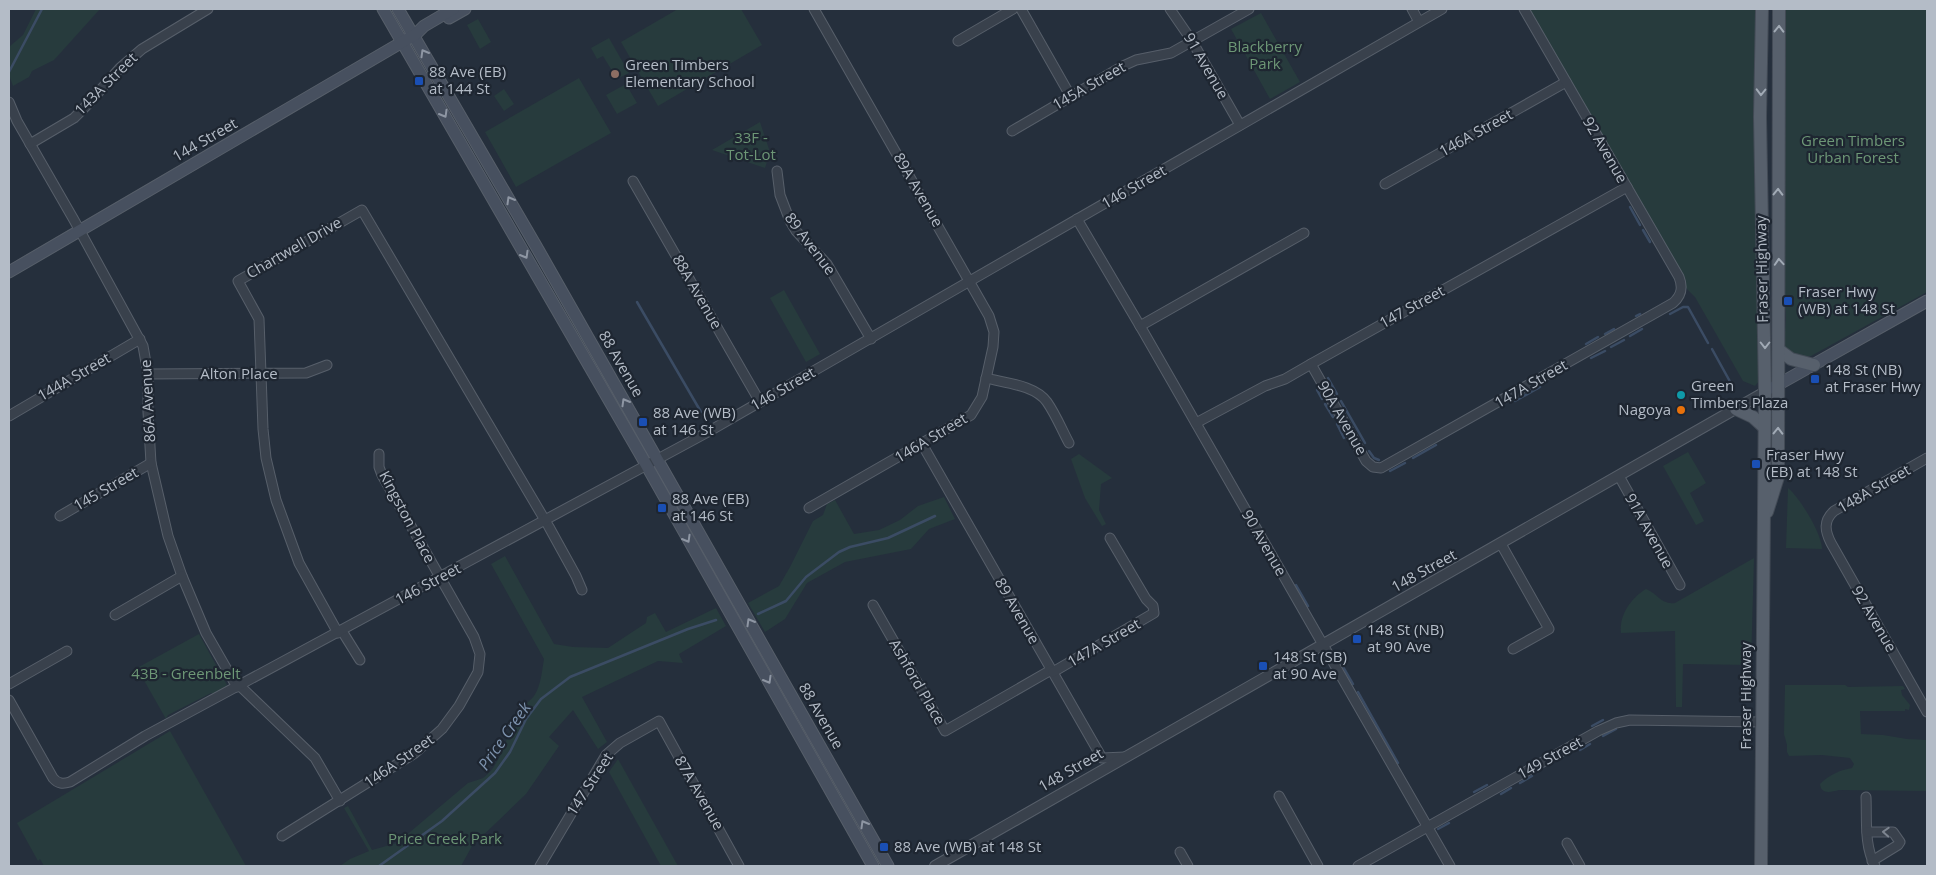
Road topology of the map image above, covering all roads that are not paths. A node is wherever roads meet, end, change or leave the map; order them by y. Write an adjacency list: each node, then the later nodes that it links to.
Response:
1 (208, 9): 26 (street, 143A Street)
2 (383, 9): 20 (main road, 88 Avenue)
3 (398, 9): 17 (main road, 88 Avenue)
4 (454, 9): 17 (main road, 144 Street)
5 (465, 9): 17 (main road, 144 Street)
6 (814, 9): 35 (street, 89A Avenue)
7 (1013, 9): 18 (street)
8 (1021, 9): 22 (street)
9 (1170, 9): 19 (street, 91 Avenue)
10 (1249, 9): 19 (street, 145A Street)
11 (1412, 9): 16 (street)
12 (1442, 9): 16 (street, 146 Street)
13 (1524, 9): 21 (street, 92 Avenue)
14 (1762, 9): 49 (main road, Fraser Highway, one-way to 49)
15 (1779, 9): 41 (main road, Fraser Highway, one-way to 15)
16 (1419, 22): 24 (street, 146 Street)
17 (415, 34): 20 (main road, 144 Street); 59 (main road, 88 Avenue, one-way to 17)
18 (958, 41)
19 (1192, 41): 22 (street, 145A Street); 24 (street, 91 Avenue)
20 (402, 42): 32 (main road, 144 Street); 61 (main road, 88 Avenue, one-way to 61)
21 (1566, 82): 29 (street, 146A Street); 30 (street, 92 Avenue)
22 (1071, 97): 25 (street, 145A Street)
23 (9, 102): 26 (street, 86A Avenue)
24 (1240, 125): 31 (street, 146 Street)
25 (1012, 131)
26 (30, 144): 32 (street, 86A Avenue)
27 (777, 171): 40 (street, 89 Avenue)
28 (633, 181): 50 (street, 88A Avenue)
29 (1385, 184)
30 (1627, 187): 36 (street, 92 Avenue); 42 (street, 147 Street)
31 (1077, 219): 35 (street, 146 Street); 38 (street, 90 Avenue)
32 (79, 231): 34 (main road, 144 Street); 39 (street, 86A Avenue)
33 (1304, 233): 38 (street)
34 (9, 272)
35 (970, 281): 40 (street, 146 Street); 47 (street, 89A Avenue)
36 (1681, 292): 62 (street, 147A Street)
37 (1927, 301): 44 (main road, 148 Street)
38 (1140, 326): 53 (street, 90 Avenue)
39 (140, 339): 45 (street, 86A Avenue); 52 (street, 144A Street)
40 (871, 339): 50 (street, 146 Street)
41 (1779, 350): 44 (main road); 48 (main road, Fraser Highway)
42 (1311, 364): 53 (street, 147 Street); 62 (street, 90A Avenue)
43 (327, 365): 46 (street, Alton Place)
44 (1814, 365): 48 (main road, 148 Street)
45 (148, 374): 46 (street, Alton Place); 60 (street, 86A Avenue)
46 (260, 374): 66 (street, Chartwell Drive); 77 (street, Chartwell Drive)
47 (986, 378): 55 (street, 146A Street); 56 (street)
48 (1779, 385): 49 (main road, 148 Street); 68 (main road, Fraser Highway, one-way to 48)
49 (1765, 392): 51 (street, 148 Street); 54 (main road, Fraser Highway)
50 (760, 402): 59 (street, 146 Street)
51 (1736, 409): 54 (main road); 63 (street, 148 Street)
52 (9, 416)
53 (1196, 423): 78 (street, 90 Avenue)
54 (1764, 428): 68 (main road, Fraser Highway)
55 (922, 444): 64 (street, 146A Street); 83 (street, 89 Avenue)
56 (1069, 444)
57 (379, 454): 72 (street, Kingston Place)
58 (1927, 458): 67 (street, 148A Street)
59 (658, 460): 61 (street, 146 Street); 103 (main road, 88 Avenue, one-way to 59)
60 (151, 463): 65 (street, 145 Street); 71 (street, 86A Avenue)
61 (646, 466): 66 (street, 146 Street); 102 (main road, 88 Avenue, one-way to 102)
62 (1376, 468)
63 (1619, 476): 70 (street, 148 Street); 73 (street, 91A Avenue)
64 (809, 508)
65 (60, 516)
66 (544, 521): 72 (street, 146 Street); 74 (street)
67 (1825, 524): 87 (street, 92 Avenue)
68 (1763, 526): 89 (main road, Fraser Highway)
69 (1110, 538): 83 (street, 147A Street)
70 (1501, 544): 78 (street, 148 Street); 79 (street)
71 (182, 576): 76 (street); 85 (street, 86A Avenue)
72 (440, 578): 77 (street, 146 Street); 81 (street, Kingston Place)
73 (1680, 585)
74 (582, 590)
75 (873, 605): 83 (street, Ashford Place)
76 (115, 615)
77 (340, 632): 82 (street, Chartwell Drive); 85 (street, 146 Street)
78 (1322, 645): 90 (street, 148 Street); 94 (street, 90 Avenue)
79 (1513, 649)
80 (67, 651): 84 (street)
81 (480, 654): 93 (street, 146A Street)
82 (360, 660)
83 (1052, 671): 90 (street, 89 Avenue)
84 (9, 684)
85 (239, 686): 86 (street, 146 Street); 93 (street, 86A Avenue)
86 (9, 700)
87 (1927, 712)
88 (659, 721): 100 (street, 147 Street); 101 (street, 87A Avenue)
89 (1762, 722): 94 (street, 149 Street); 110 (main road, Fraser Highway)
90 (1125, 757): 104 (street, 148 Street)
91 (1278, 796): 106 (street)
92 (1866, 797): 95 (street)
93 (340, 801): 96 (street, 146A Street)
94 (1427, 827): 107 (street, 149 Street); 108 (street, 90 Avenue)
95 (1867, 832): 99 (street); 99 (street, one-way to 95)
96 (282, 836)
97 (1567, 844): 109 (street)
98 (1180, 852): 105 (street)
99 (1874, 863)
100 (540, 866)
101 (739, 866)
102 (873, 866)
103 (888, 866)
104 (935, 866)
105 (1188, 866)
106 (1318, 866)
107 (1358, 866)
108 (1450, 866)
109 (1580, 866)
110 (1761, 866)

